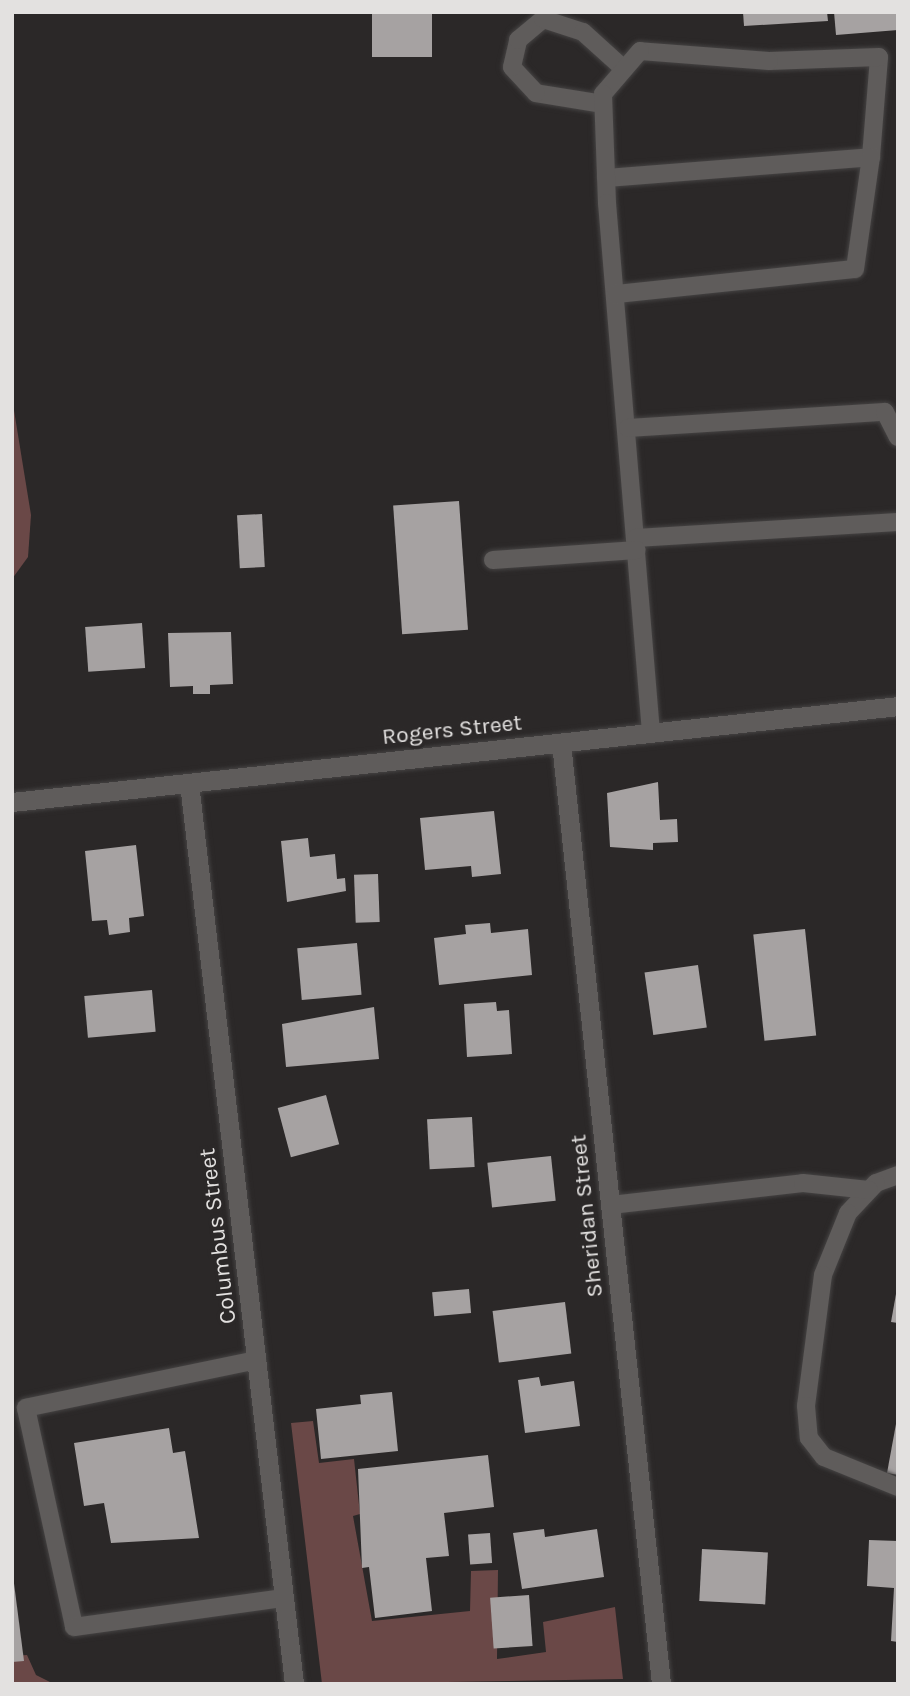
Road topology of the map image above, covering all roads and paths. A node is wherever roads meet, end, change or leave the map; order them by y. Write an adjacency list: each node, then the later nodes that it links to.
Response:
1 (553, 18): 2 (lane); 3 (lane)
2 (624, 69): 3 (lane); 4 (lane)
3 (603, 104): 5 (lane)
4 (871, 158): 5 (lane); 6 (lane)
5 (606, 178): 6 (lane)
6 (615, 294): 7 (lane)
7 (628, 428): 8 (lane); 10 (lane)
8 (898, 437)
9 (898, 522): 10 (lane)
10 (636, 544): 11 (lane); 13 (lane)
11 (493, 560)
12 (898, 706): 13 (street, Rogers Street)
13 (651, 733): 14 (street, Rogers Street)
14 (561, 743): 15 (street, Rogers Street); 19 (street, Sheridan Street)
15 (189, 783): 16 (street, Rogers Street); 20 (street, Columbus Street)
16 (12, 802)
17 (898, 1175): 18 (lane)
18 (869, 1190): 19 (lane); 21 (lane)
19 (611, 1205): 24 (street, Sheridan Street)
20 (257, 1360): 22 (street, Columbus Street); 22 (lane)
21 (898, 1487)
22 (284, 1598): 23 (street, Columbus Street)
23 (294, 1684)
24 (661, 1684)

